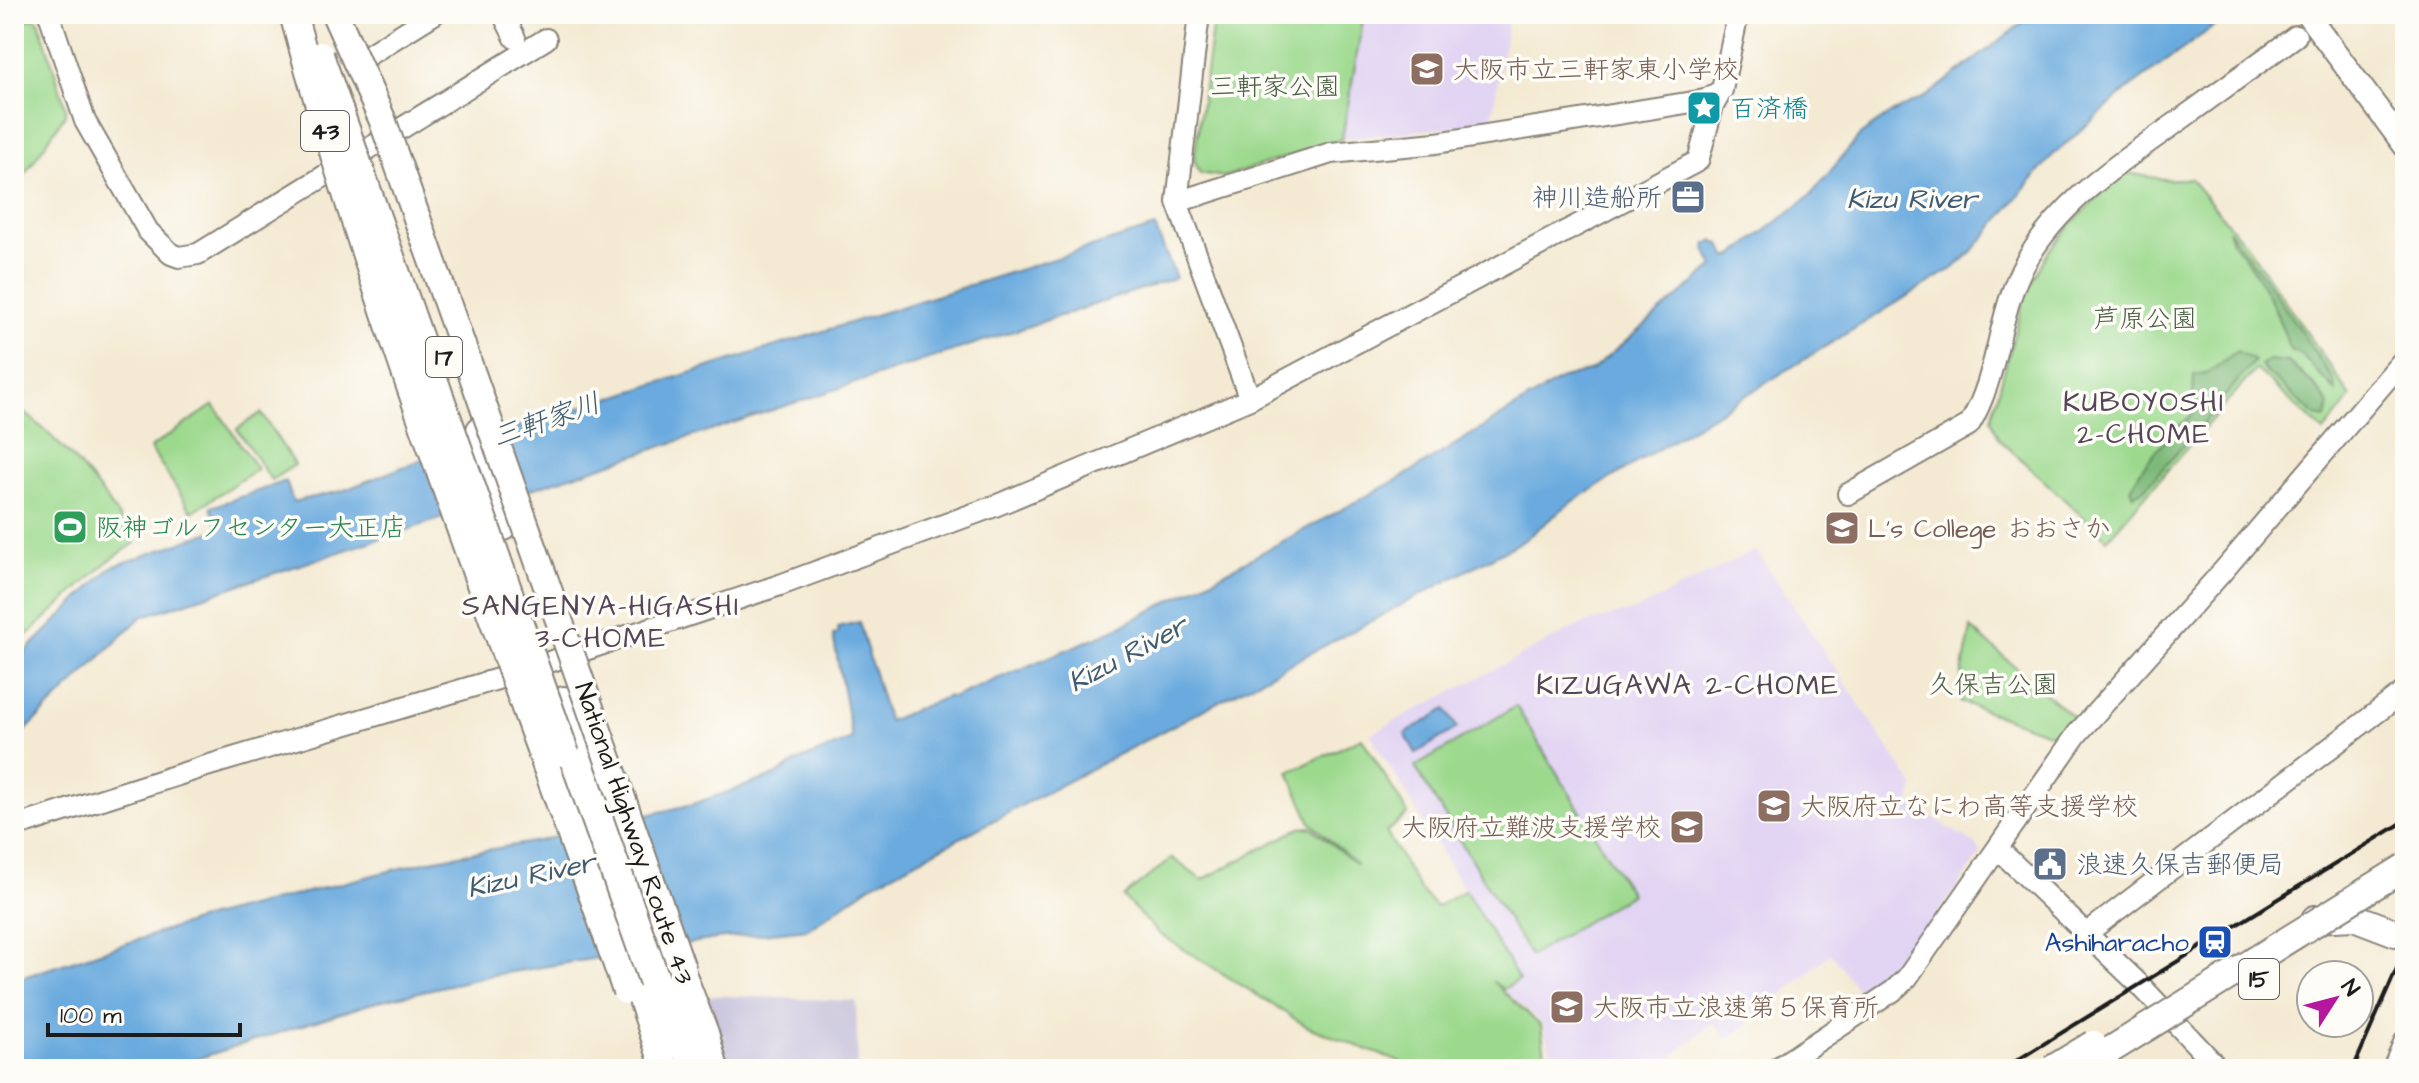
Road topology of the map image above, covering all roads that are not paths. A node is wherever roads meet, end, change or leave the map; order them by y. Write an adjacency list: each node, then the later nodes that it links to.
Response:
1 (49, 14): 13 (street)
2 (293, 14): 18 (highway, 43, bridge)
3 (305, 14): 23 (highway, 17, bridge)
4 (323, 14): 23 (highway, 17)
5 (335, 14): 17 (highway, National Highway Route 43 / 43, bridge)
6 (434, 14): 14 (street)
7 (503, 14): 12 (street)
8 (1199, 14): 19 (street)
9 (1738, 14): 15 (street)
10 (2307, 14): 16 (main road)
11 (2296, 36): 22 (street)
12 (515, 38)
13 (546, 39)
14 (360, 60)
15 (1722, 90): 19 (street); 21 (street)
16 (2405, 146)
17 (397, 161): 23 (highway, bridge); 35 (highway, National Highway Route 43 / 43, bridge)
18 (340, 176): 23 (highway, bridge); 38 (highway, 43, bridge)
19 (1177, 202): 21 (street)
20 (2405, 358): 30 (street)
21 (1250, 399): 29 (street)
22 (1848, 494)
23 (498, 535): 24 (highway, 17, bridge); 26 (highway, 17)
24 (520, 623): 27 (highway, 17, bridge); 36 (highway, bridge)
25 (2405, 691): 33 (street)
26 (564, 700): 28 (highway, 17); 35 (highway, bridge)
27 (566, 754): 36 (highway); 40 (highway, 17)
28 (592, 779): 41 (highway, 17); 42 (highway)
29 (14, 827)
30 (1999, 850): 33 (street); 43 (street)
31 (2405, 867): 45 (highway, 15, bridge)
32 (2405, 888): 46 (highway, 15)
33 (2087, 933): 47 (street)
34 (2396, 933): 44 (highway, bridge)
35 (683, 971): 42 (highway, National Highway Route 43 / 43)
36 (637, 987): 39 (highway)
37 (2405, 1043): 48 (main road)
38 (656, 1069)
39 (665, 1069)
40 (680, 1069)
41 (693, 1069)
42 (713, 1069)
43 (1776, 1069)
44 (2052, 1069)
45 (2080, 1069)
46 (2113, 1069)
47 (2219, 1069)
48 (2394, 1069)

